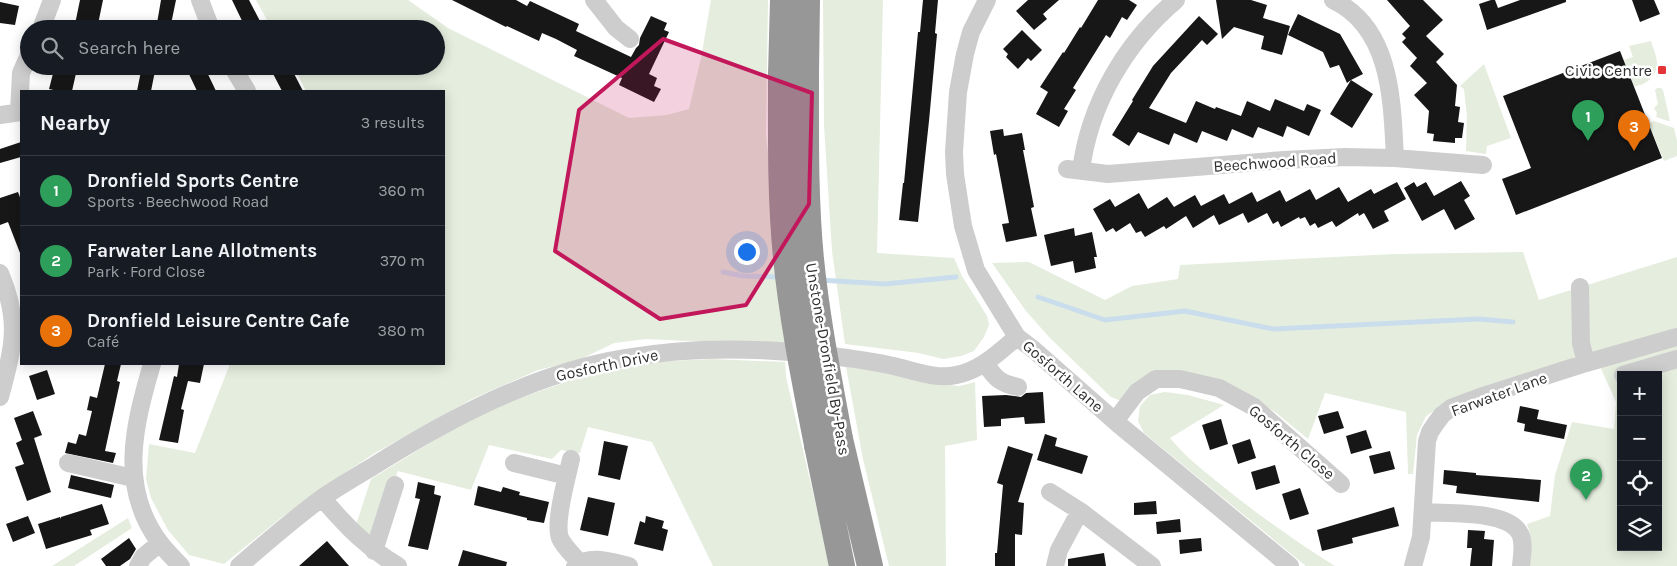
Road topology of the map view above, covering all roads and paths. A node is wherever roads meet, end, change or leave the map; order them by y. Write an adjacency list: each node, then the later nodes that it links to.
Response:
1 (52, 0): 9 (street)
2 (200, 0): 10 (street)
3 (594, 0): 11 (street)
4 (783, 0): 12 (highway, Unstone-Dronfield By-Pass)
5 (807, 0): 12 (highway, Unstone-Dronfield By-Pass)
6 (987, 0): 23 (street, Gosforth Lane)
7 (1176, 0): 19 (street, Beechwood Road)
8 (1334, 0): 19 (street)
9 (44, 20)
10 (208, 20)
11 (630, 39)
12 (794, 73): 33 (highway, Unstone-Dronfield By-Pass, bridge)
13 (21, 75): 15 (street)
14 (237, 75): 16 (street)
15 (21, 90)
16 (246, 90)
17 (20, 112): 18 (street)
18 (0, 115)
19 (1395, 158): 20 (street, Beechwood Road)
20 (1483, 165)
21 (0, 273): 31 (street)
22 (1580, 287): 27 (street)
23 (1017, 337): 26 (street, Gosforth Drive); 32 (street, Gosforth Lane)
24 (1677, 337): 27 (street, Farwater Lane)
25 (1677, 359): 29 (street)
26 (985, 363): 30 (street); 40 (street, Gosforth Drive)
27 (1586, 363): 42 (street, Farwater Lane)
28 (152, 365): 36 (street)
29 (1635, 371)
30 (1018, 388)
31 (0, 397)
32 (1115, 421): 37 (street, Gosforth Close); 55 (street, Gosforth Lane)
33 (829, 442): 51 (highway, Unstone-Dronfield By-Pass); 52 (highway, Unstone-Dronfield By-Pass)
34 (68, 463): 36 (street)
35 (514, 463): 45 (street)
36 (134, 478): 43 (street)
37 (1341, 484)
38 (395, 485): 44 (street)
39 (1050, 492): 41 (street)
40 (322, 498): 44 (street); 48 (street, Gosforth Drive)
41 (1080, 511): 53 (street); 54 (street)
42 (1423, 512): 56 (street, Farwater Lane); 57 (street)
43 (160, 543): 46 (street); 47 (street)
44 (374, 552): 49 (street)
45 (577, 564): 50 (street)
46 (138, 566)
47 (181, 566)
48 (239, 566)
49 (398, 566)
50 (629, 566)
51 (842, 566)
52 (870, 566)
53 (1055, 566)
54 (1152, 566)
55 (1290, 566)
56 (1413, 566)
57 (1522, 566)

